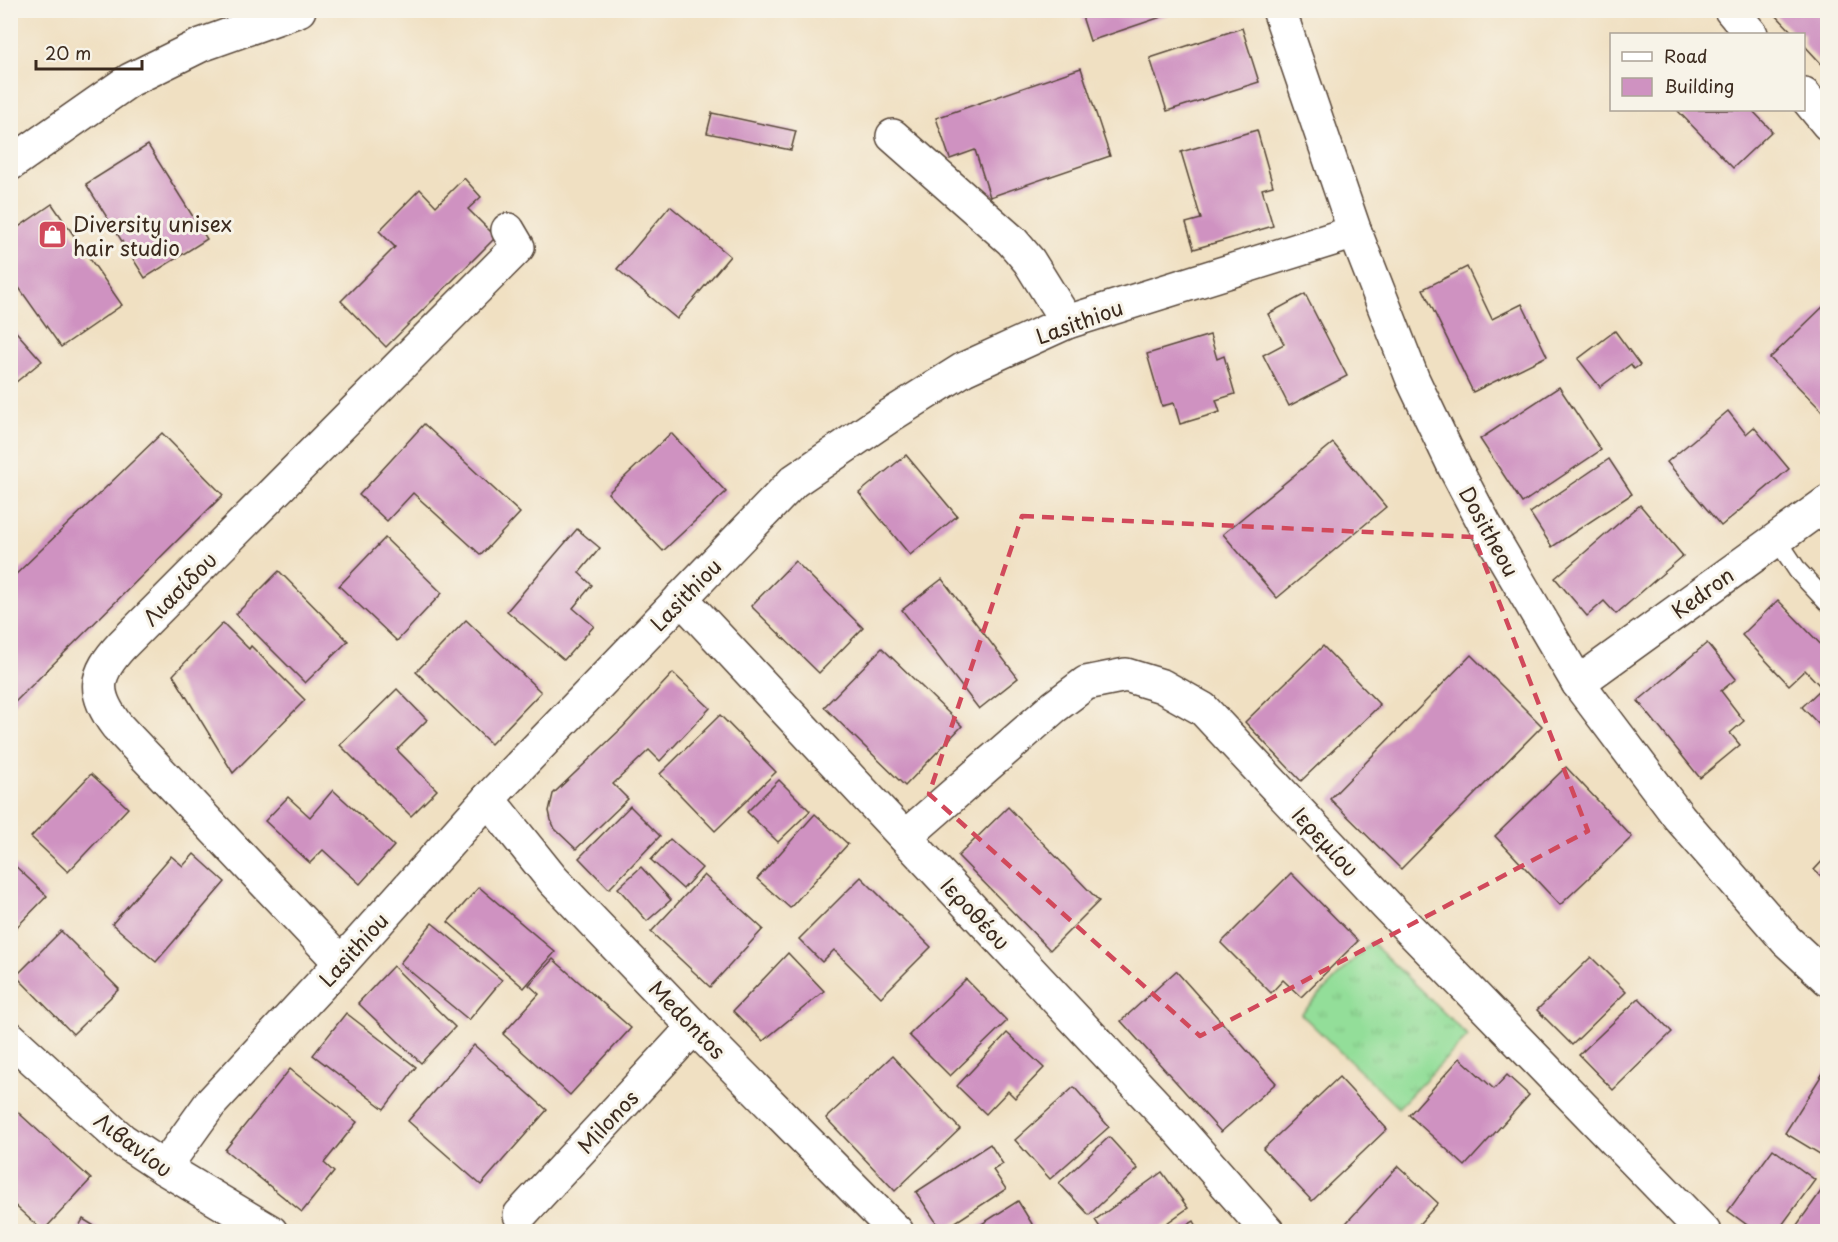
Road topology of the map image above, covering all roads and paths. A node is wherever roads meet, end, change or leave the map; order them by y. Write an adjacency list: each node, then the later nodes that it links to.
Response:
1 (299, 10): 8 (street)
2 (1279, 10): 10 (street, Dositheou)
3 (1731, 10): 4 (street)
4 (1750, 33)
5 (1805, 97): 6 (street)
6 (1827, 123)
7 (893, 136): 11 (street)
8 (10, 164)
9 (508, 230): 19 (street, Λιασίδου)
10 (1355, 232): 11 (street, Lasithiou); 16 (street, Dositheou)
11 (1067, 322): 14 (street, Lasithiou)
12 (1827, 502): 13 (street, Kedron)
13 (1776, 538): 15 (lane); 16 (street, Kedron)
14 (681, 598): 17 (street, Lasithiou); 18 (street, Ιεροθέου)
15 (1827, 603)
16 (1578, 683): 20 (street, Dositheou)
17 (488, 798): 19 (street, Lasithiou); 21 (street, Medontos)
18 (905, 837): 27 (street, Ιεροθέου); 28 (street, Ιερεμίου)
19 (341, 963): 23 (street, Lasithiou)
20 (1827, 979)
21 (694, 1027): 24 (street, Milonos); 26 (street, Medontos)
22 (10, 1038): 23 (street, Λιβανίου)
23 (164, 1168): 25 (street, Λιβανίου)
24 (520, 1215)
25 (271, 1232)
26 (897, 1232)
27 (1268, 1232)
28 (1704, 1232)

